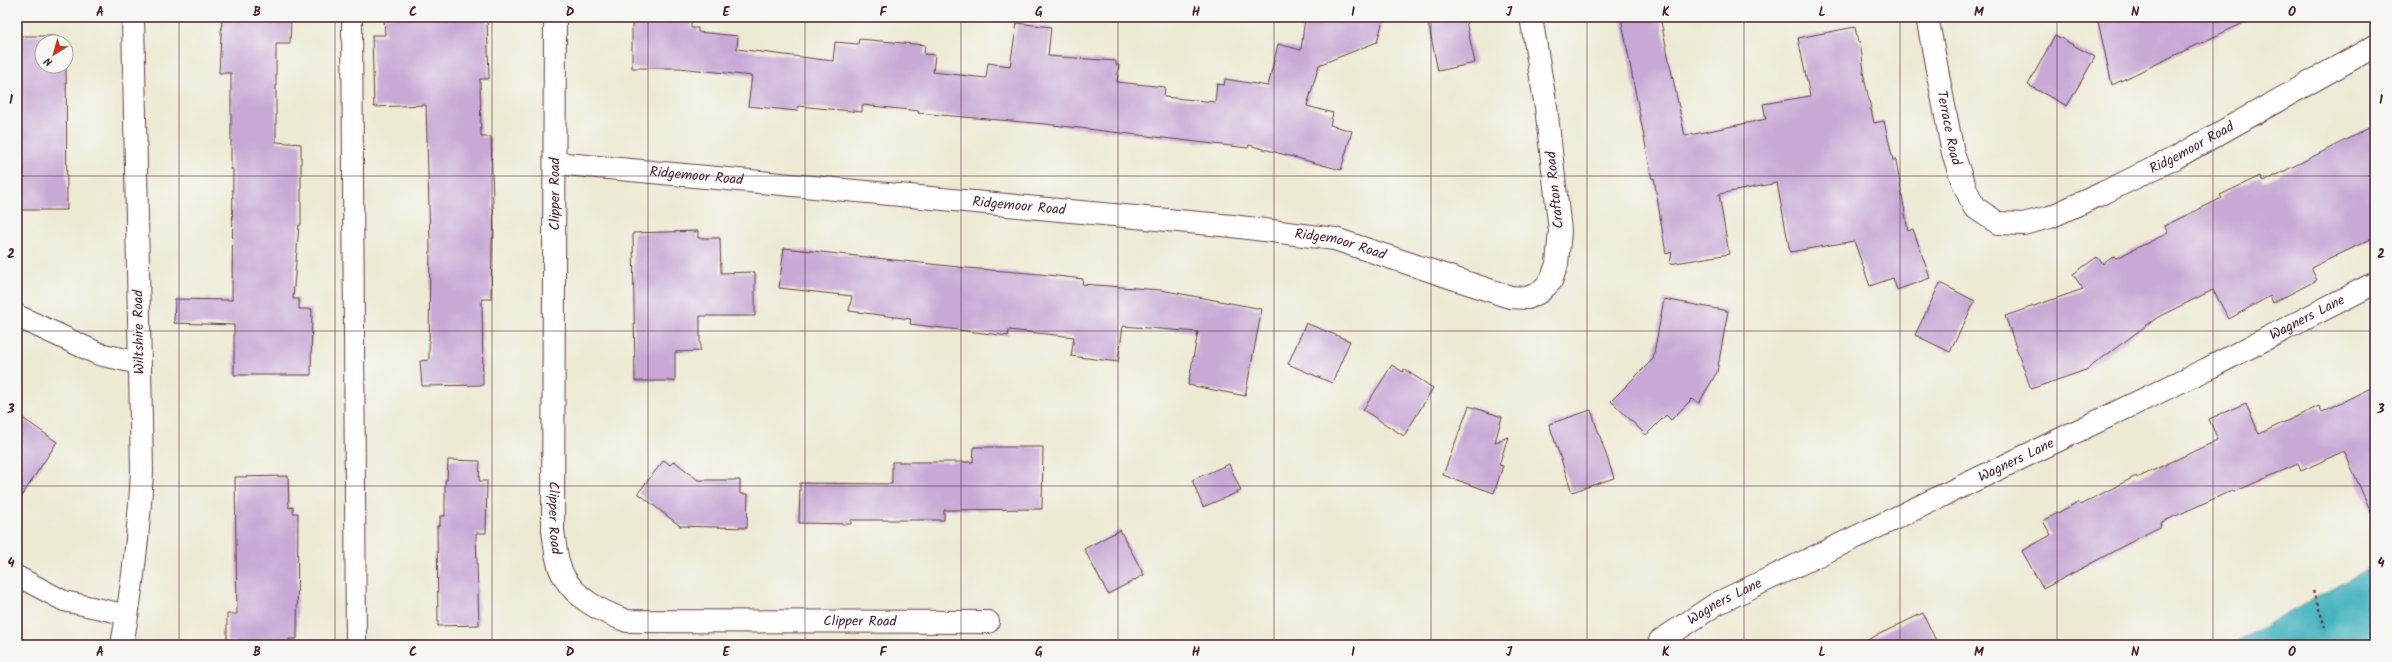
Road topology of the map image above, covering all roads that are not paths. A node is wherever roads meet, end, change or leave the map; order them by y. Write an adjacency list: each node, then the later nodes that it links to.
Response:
1 (133, 17): 12 (street, Wiltshire Road)
2 (352, 17): 18 (lane)
3 (555, 17): 7 (street, Clipper Road)
4 (1531, 17): 10 (street, Crafton Road)
5 (1927, 17): 8 (street, Terrace Road)
6 (2375, 46): 8 (street, Ridgemoor Road)
7 (555, 163): 10 (street, Ridgemoor Road); 15 (street, Clipper Road)
8 (1998, 223)
9 (2375, 284): 16 (street, Wagners Lane)
10 (1475, 288)
11 (17, 316): 12 (street)
12 (140, 363): 14 (street, Wiltshire Road)
13 (17, 576): 14 (lane)
14 (128, 615): 17 (street, Wiltshire Road)
15 (988, 622)
16 (1660, 641)
17 (122, 645)
18 (356, 645)

